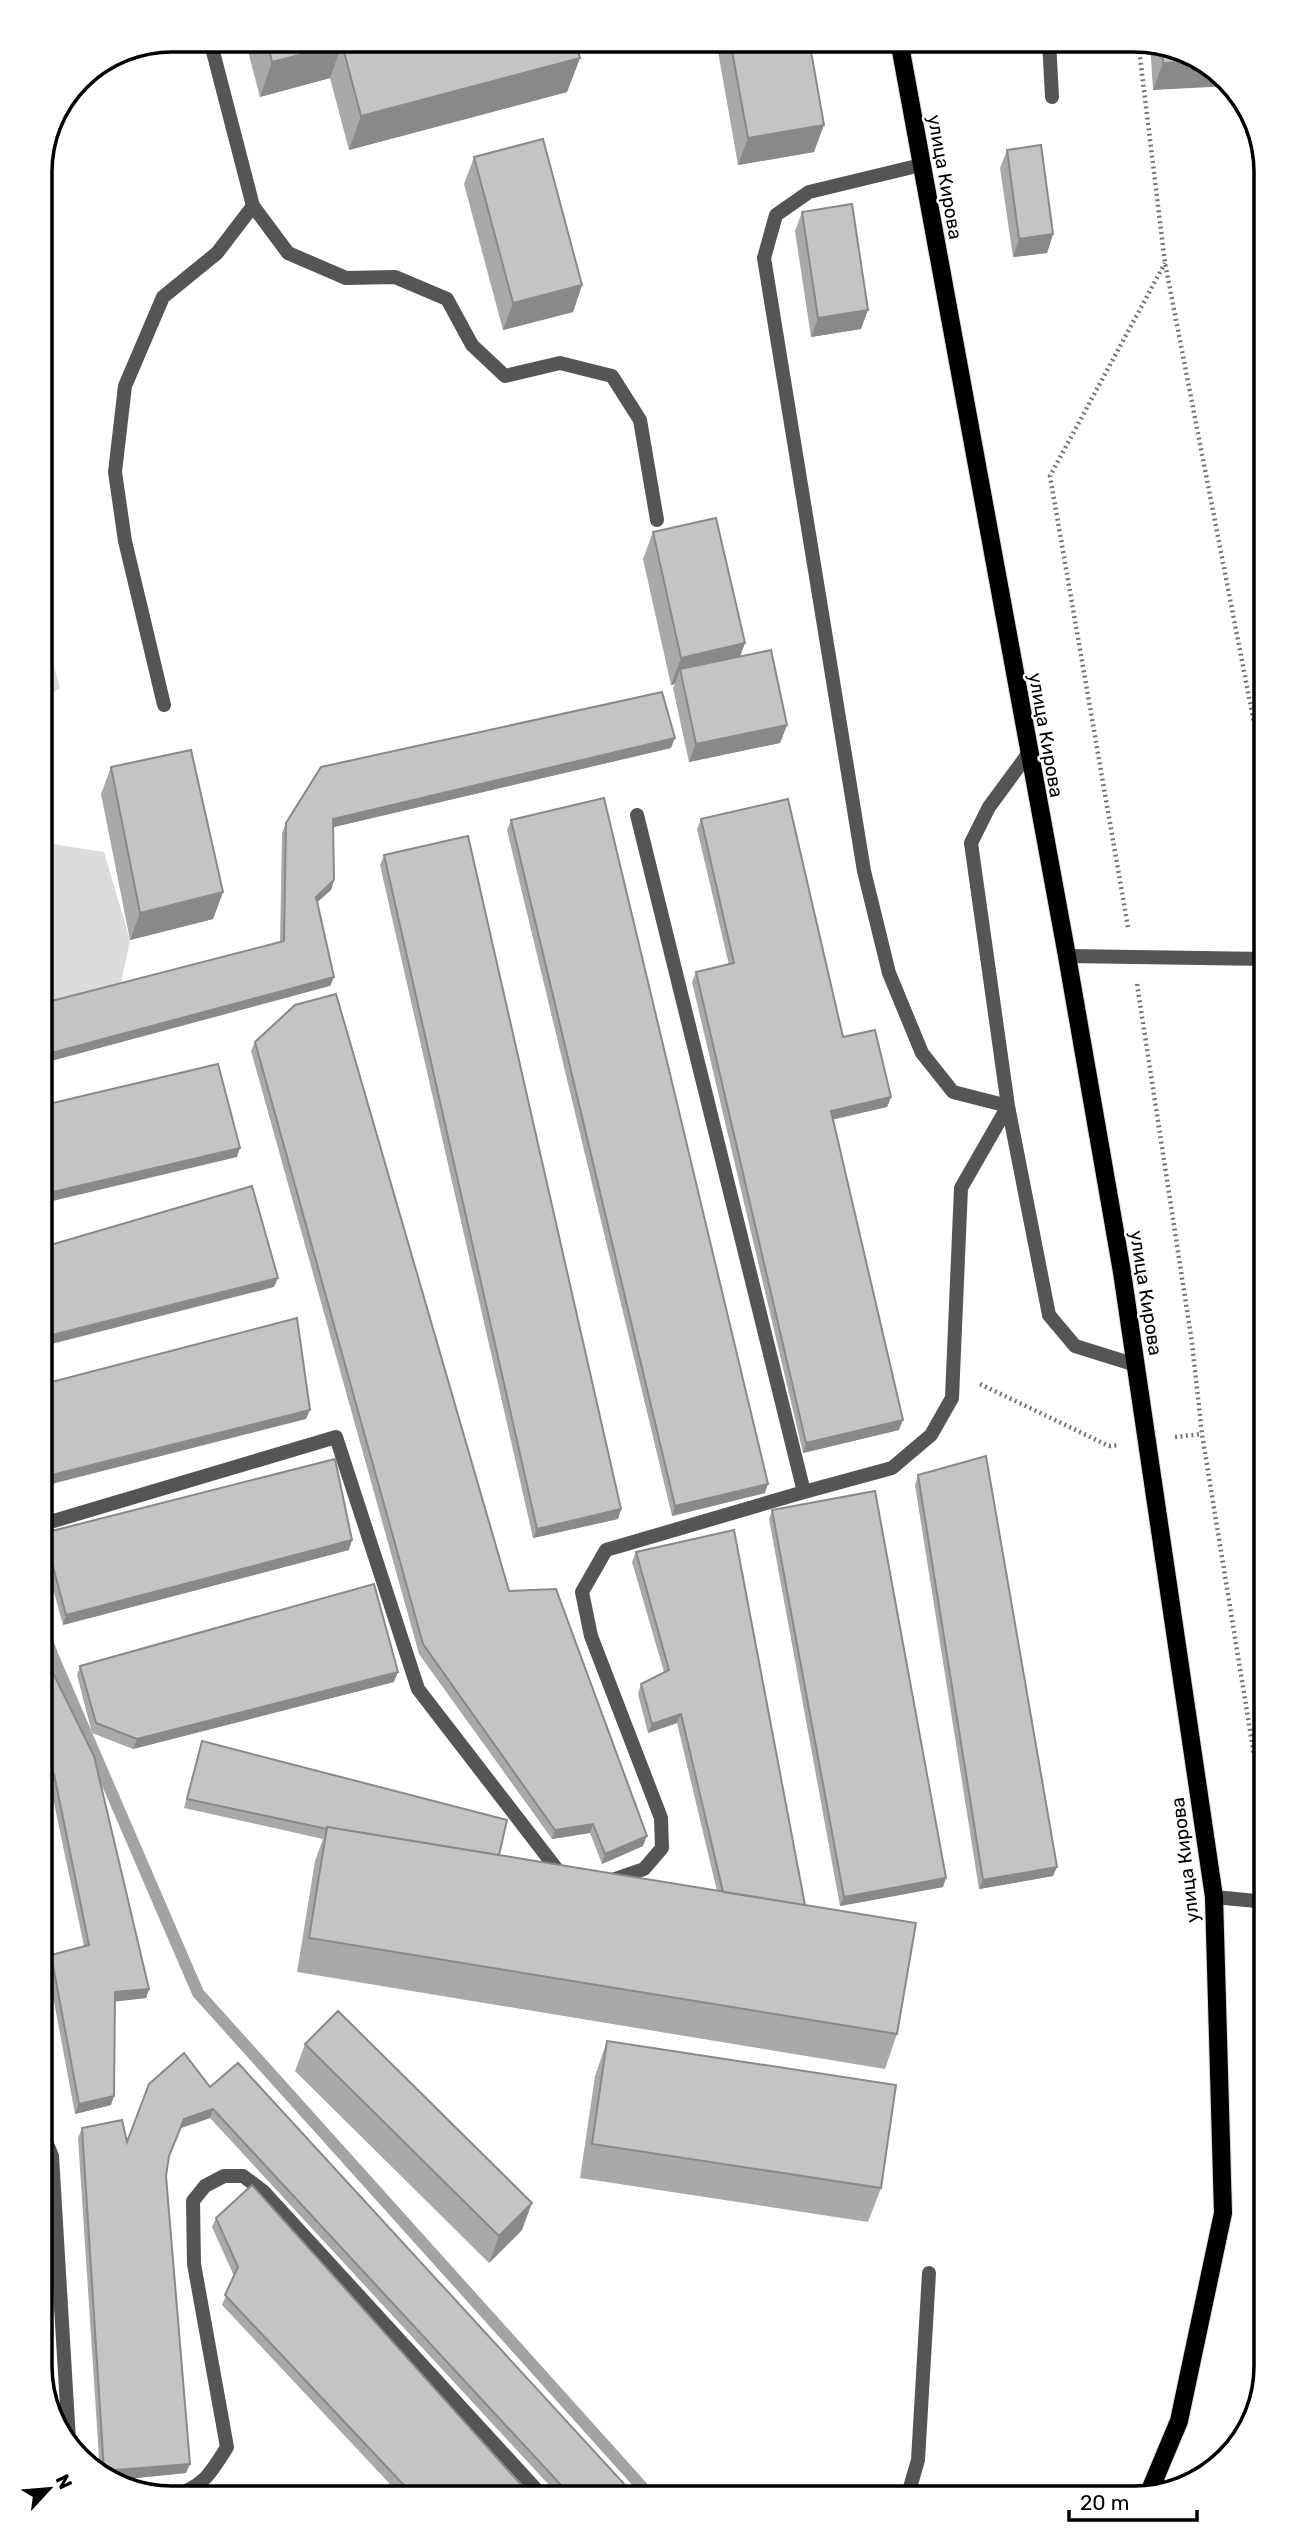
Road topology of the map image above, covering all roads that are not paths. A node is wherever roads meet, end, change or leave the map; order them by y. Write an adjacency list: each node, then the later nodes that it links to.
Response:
1 (213, 52): 8 (street)
2 (901, 53): 6 (main road, улица Кирова)
3 (907, 53): 6 (main road, улица Кирова)
4 (1050, 53): 5 (street)
5 (1052, 97)
6 (909, 100): 7 (main road, улица Кирова)
7 (921, 165): 11 (main road, улица Кирова); 15 (street)
8 (253, 206): 9 (street); 10 (street)
9 (657, 520)
10 (164, 705)
11 (1028, 754): 13 (main road, улица Кирова); 15 (street)
12 (637, 815): 17 (street)
13 (1067, 956): 14 (street); 16 (main road, улица Кирова)
14 (1254, 959)
15 (1008, 1106): 16 (street); 17 (street)
16 (1136, 1365): 19 (main road, улица Кирова)
17 (804, 1492): 18 (street)
18 (52, 1521)
19 (1214, 1898): 20 (street); 24 (main road, улица Кирова)
20 (1254, 1901)
21 (52, 2158): 23 (street)
22 (929, 2273): 27 (street)
23 (68, 2423)
24 (1153, 2484)
25 (197, 2485): 26 (street)
26 (532, 2485)
27 (911, 2486)

